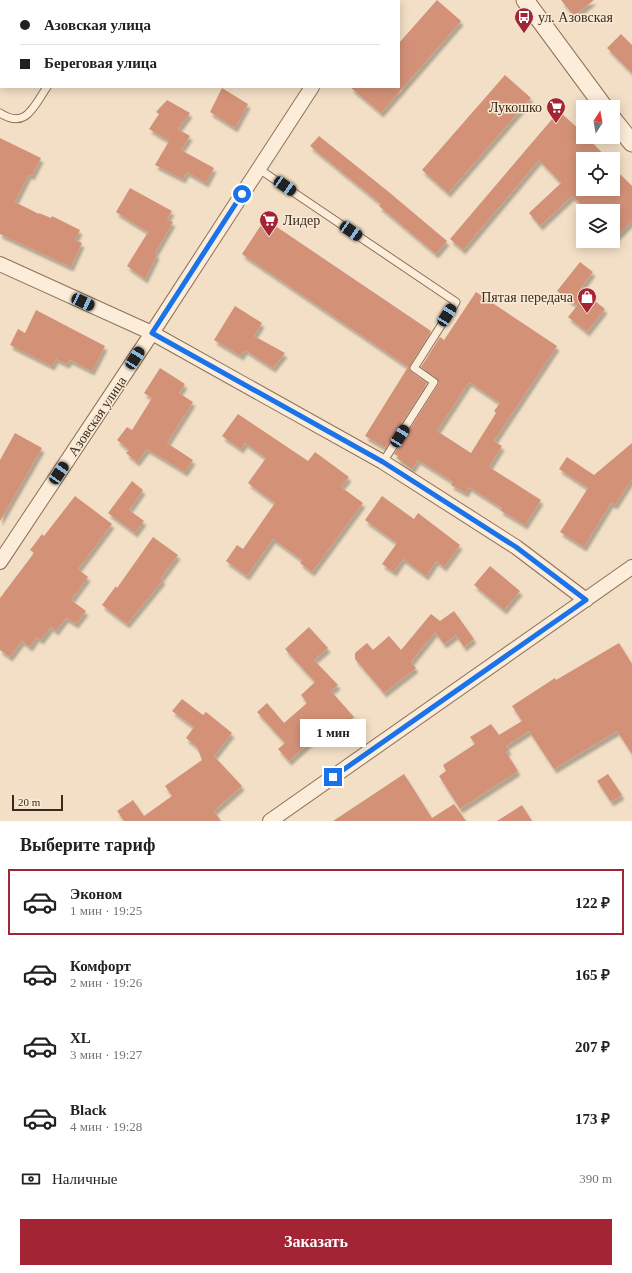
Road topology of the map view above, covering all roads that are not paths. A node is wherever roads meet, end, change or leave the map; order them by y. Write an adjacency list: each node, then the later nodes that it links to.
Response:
1 (525, 0): 4 (street)
2 (46, 88): 5 (lane)
3 (311, 88): 8 (street, Азовская улица)
4 (599, 100)
5 (0, 113)
6 (620, 127): 7 (street)
7 (632, 143)
8 (259, 169): 10 (street, Азовская улица); 11 (lane)
9 (0, 264): 10 (street)
10 (152, 333): 11 (street); 12 (street, Азовская улица)
11 (383, 462): 14 (street)
12 (0, 562)
13 (632, 567): 14 (street)
14 (586, 600): 15 (street)
15 (270, 821)

